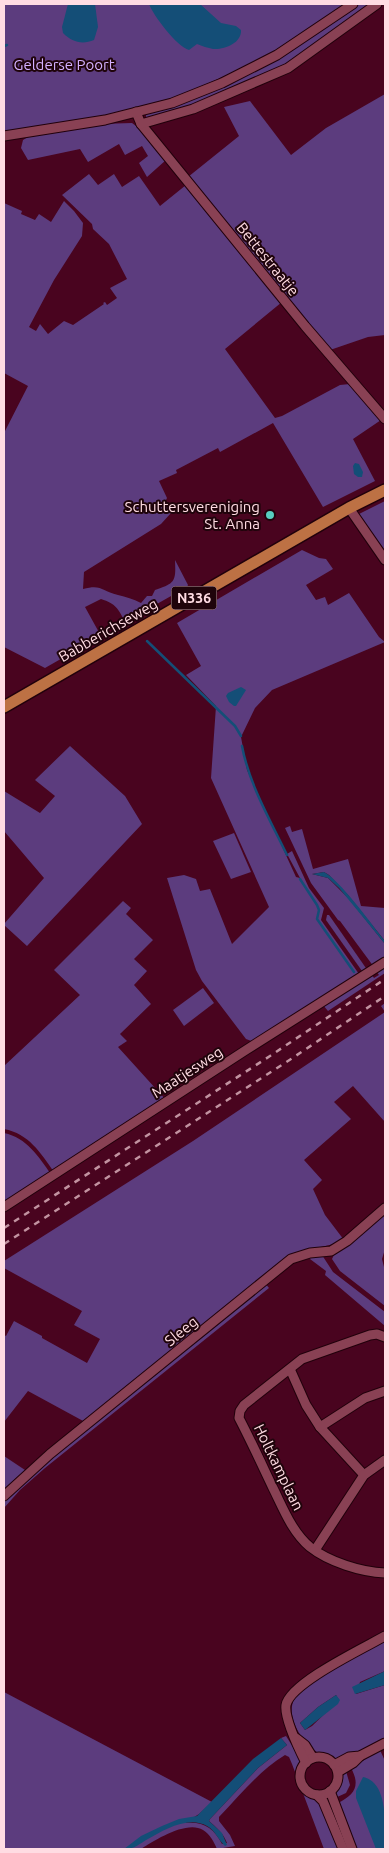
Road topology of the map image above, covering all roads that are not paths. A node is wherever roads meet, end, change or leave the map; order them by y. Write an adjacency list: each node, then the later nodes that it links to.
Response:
1 (352, 4): 3 (street)
2 (377, 4): 4 (street)
3 (136, 112): 4 (street, Bettestraatje); 5 (street)
4 (141, 124): 6 (street, Bettestraatje)
5 (4, 136)
6 (385, 420)
7 (385, 490): 8 (main road, Babberichseweg / N336)
8 (349, 508): 9 (street); 10 (main road, Babberichseweg / N336)
9 (385, 560)
10 (4, 708)
11 (385, 962): 12 (street, Maatjesweg)
12 (4, 1207)
13 (385, 1208): 20 (street, Sleeg)
14 (385, 1337): 15 (street, Holtkamplaan)
15 (290, 1368): 17 (street); 21 (street, Holtkamplaan)
16 (385, 1391): 17 (street)
17 (320, 1428): 19 (street)
18 (385, 1460): 19 (street)
19 (364, 1475): 21 (street)
20 (4, 1496)
21 (315, 1550): 22 (street, Holtkamplaan)
22 (385, 1573)
23 (385, 1636): 25 (street)
24 (385, 1743): 26 (street)
25 (309, 1761): 26 (street); 28 (street)
26 (336, 1768): 27 (street)
27 (330, 1791): 28 (street); 30 (street)
28 (318, 1794): 29 (street)
29 (343, 1849)
30 (352, 1849)

